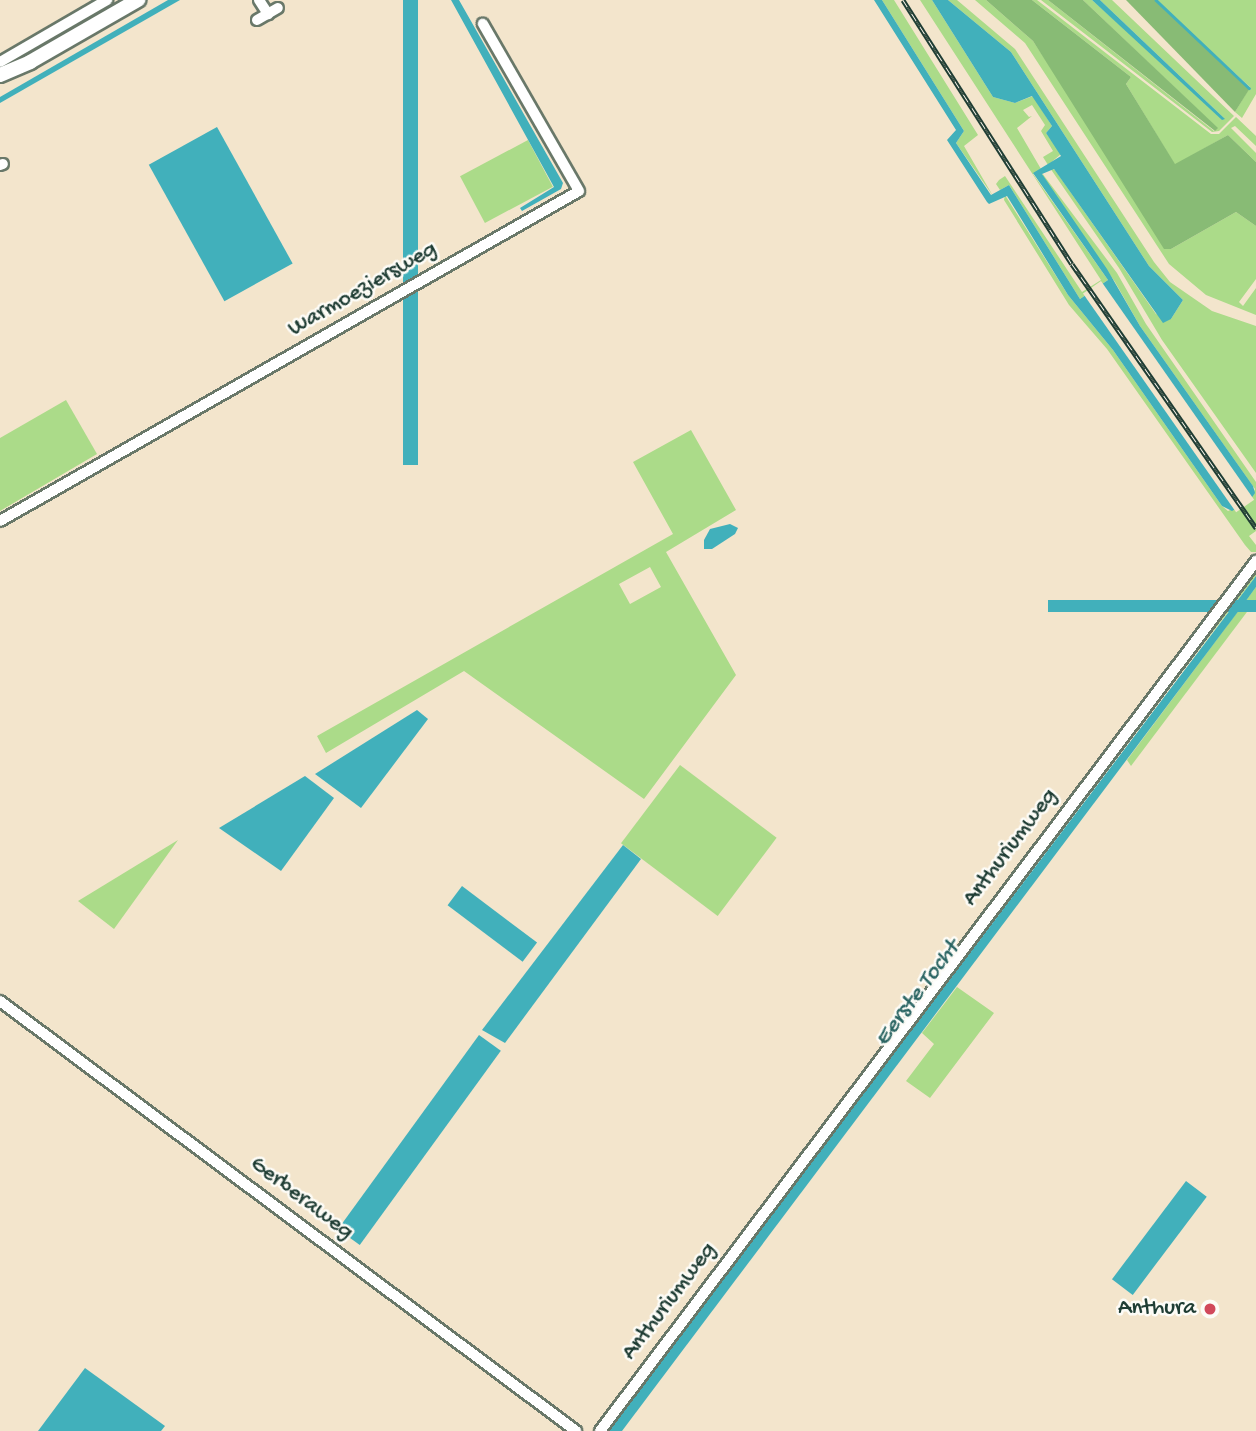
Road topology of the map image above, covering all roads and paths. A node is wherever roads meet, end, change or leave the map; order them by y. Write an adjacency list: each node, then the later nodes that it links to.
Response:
1 (107, 0): 8 (street)
2 (138, 0): 9 (main road)
3 (259, 0): 5 (street)
4 (278, 8): 5 (street)
5 (268, 14): 6 (street)
6 (257, 20)
7 (483, 24): 12 (street, Warmoeziersweg)
8 (0, 62)
9 (30, 62): 10 (main road); 11 (main road)
10 (0, 75)
11 (0, 84)
12 (0, 521)
13 (1256, 561): 16 (street, Anthuriumweg)
14 (0, 1001): 15 (street, Gerberaweg)
15 (576, 1431)
16 (600, 1431)

